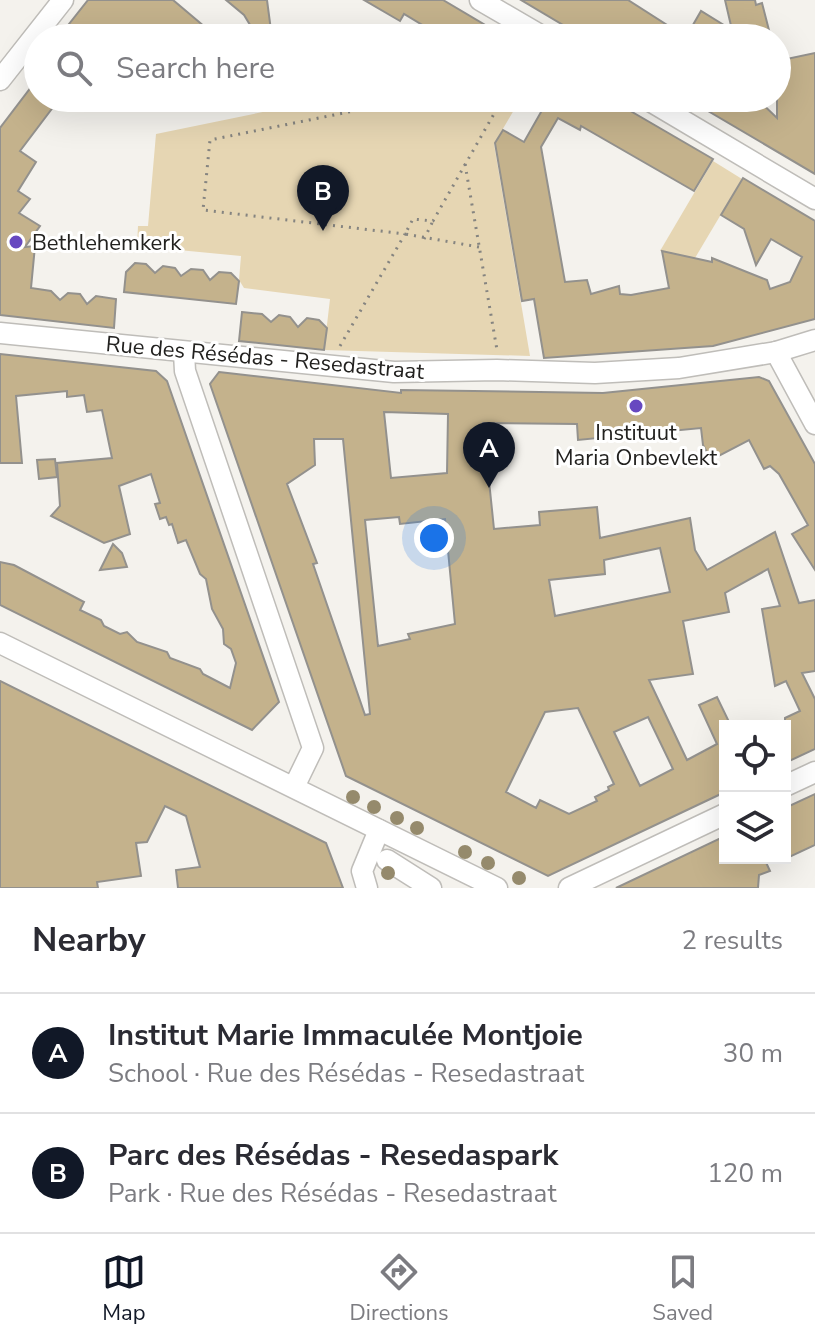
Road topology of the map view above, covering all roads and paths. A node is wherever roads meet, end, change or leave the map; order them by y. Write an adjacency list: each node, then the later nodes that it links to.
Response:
1 (63, 0): 3 (street)
2 (480, 0): 4 (street)
3 (44, 24)
4 (521, 24)
5 (24, 50): 6 (street)
6 (0, 80)
7 (349, 112): 13 (path)
8 (495, 112): 10 (path)
9 (669, 112): 11 (street)
10 (465, 164): 12 (path); 15 (path)
11 (815, 199)
12 (433, 221): 13 (path); 14 (path)
13 (405, 234): 14 (path); 20 (path)
14 (423, 240): 15 (path)
15 (479, 247): 21 (path)
16 (0, 333): 19 (street, Rue des Résédas - Resedastraat)
17 (815, 340): 18 (street, Rue des Résédas - Resedastraat)
18 (776, 352): 21 (street, Rue des Résédas - Resedastraat); 22 (street)
19 (184, 353): 20 (street, Rue des Résédas - Resedastraat); 26 (street)
20 (329, 366): 21 (street, Rue des Résédas - Resedastraat)
21 (497, 370)
22 (815, 424)
23 (0, 643): 26 (street)
24 (815, 772): 25 (street)
25 (791, 783)
26 (294, 787): 28 (street)
27 (719, 817): 33 (street)
28 (379, 830): 30 (street); 32 (street)
29 (387, 860): 31 (street)
30 (367, 888)
31 (431, 888)
32 (497, 888)
33 (569, 888)

